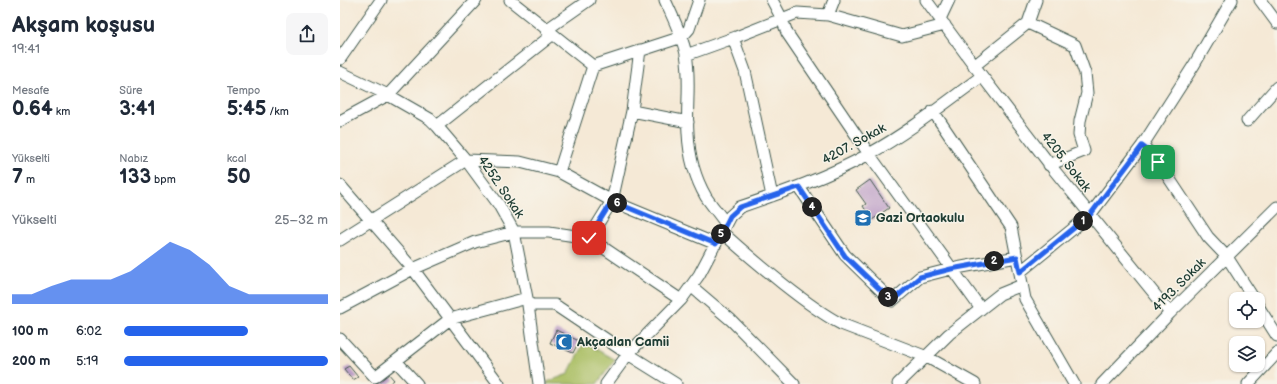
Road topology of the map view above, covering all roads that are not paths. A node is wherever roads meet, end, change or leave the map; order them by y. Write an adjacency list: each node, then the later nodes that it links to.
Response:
1 (381, 0): 24 (street)
2 (476, 0): 30 (street)
3 (510, 0): 19 (street)
4 (589, 0): 19 (street)
5 (665, 0): 20 (street)
6 (699, 0): 20 (street)
7 (772, 0): 15 (street)
8 (834, 0): 14 (street)
9 (926, 0): 16 (street, 4205. Sokak)
10 (949, 0): 16 (street)
11 (1036, 0): 17 (street)
12 (1232, 0): 37 (street)
13 (1260, 0): 18 (street)
14 (828, 15): 15 (street); 16 (street)
15 (782, 19): 21 (street); 38 (street)
16 (942, 22): 26 (street, 4205. Sokak)
17 (1028, 23): 26 (street); 40 (street)
18 (1277, 23)
19 (549, 32): 25 (street); 36 (street)
20 (682, 37): 22 (street); 23 (street)
21 (733, 38): 23 (street); 44 (street)
22 (640, 50): 25 (street); 32 (street)
23 (686, 55): 35 (street)
24 (340, 59)
25 (593, 66): 41 (street)
26 (974, 66): 28 (street, 4205. Sokak)
27 (340, 72): 30 (street, 4252. Sokak)
28 (982, 76): 31 (street, 4207. Sokak); 40 (street, 4205. Sokak)
29 (1277, 86): 34 (street)
30 (388, 95): 33 (street); 36 (street, 4252. Sokak)
31 (933, 111): 38 (street, 4207. Sokak); 54 (street)
32 (632, 112): 35 (street); 45 (street)
33 (340, 121)
34 (1247, 121)
35 (688, 122): 49 (street)
36 (438, 126): 39 (street, 4252. Sokak)
37 (1142, 146): 47 (street); 55 (street)
38 (869, 154): 43 (street, 4207. Sokak); 57 (street)
39 (466, 160): 41 (street); 48 (street); 50 (street, 4252. Sokak)
40 (1049, 165): 47 (street, 4205. Sokak)
41 (558, 172): 45 (street)
42 (340, 185): 48 (street)
43 (799, 187): 44 (street, 4207. Sokak); 57 (street)
44 (772, 196): 49 (street, 4207. Sokak)
45 (612, 201): 51 (street); 53 (street)
46 (1277, 207): 55 (street, 4193. Sokak)
47 (1090, 215): 58 (street); 66 (street, 4205. Sokak)
48 (371, 220): 52 (street); 56 (street)
49 (726, 224): 53 (street); 73 (street)
50 (514, 232): 51 (street); 56 (street); 63 (street, 4252. Sokak)
51 (589, 238): 62 (street)
52 (340, 240)
53 (716, 244): 60 (street)
54 (1017, 257): 57 (street); 58 (street)
55 (1227, 257): 61 (street); 66 (street, 4193. Sokak)
56 (413, 269): 64 (street); 68 (street)
57 (951, 269): 65 (street)
58 (1020, 272): 59 (street)
59 (1022, 285): 65 (street); 84 (street)
60 (691, 286): 62 (street); 81 (street)
61 (1250, 292)
62 (681, 300): 72 (street)
63 (527, 302): 68 (street); 72 (street); 78 (street, 4252. Sokak)
64 (340, 308)
65 (981, 309): 73 (street)
66 (1170, 313): 85 (street, 4193. Sokak)
67 (1265, 317): 69 (street)
68 (450, 319): 74 (street); 77 (street)
69 (1277, 336)
70 (340, 339): 74 (street)
71 (1277, 353): 86 (street)
72 (628, 354): 79 (street); 80 (street)
73 (927, 357): 75 (street); 82 (street)
74 (396, 361): 76 (street)
75 (963, 381): 83 (street)
76 (417, 384)
77 (499, 384)
78 (539, 384)
79 (606, 384)
80 (676, 384)
81 (794, 384)
82 (898, 384)
83 (975, 384)
84 (1074, 384)
85 (1102, 384)
86 (1248, 384)

